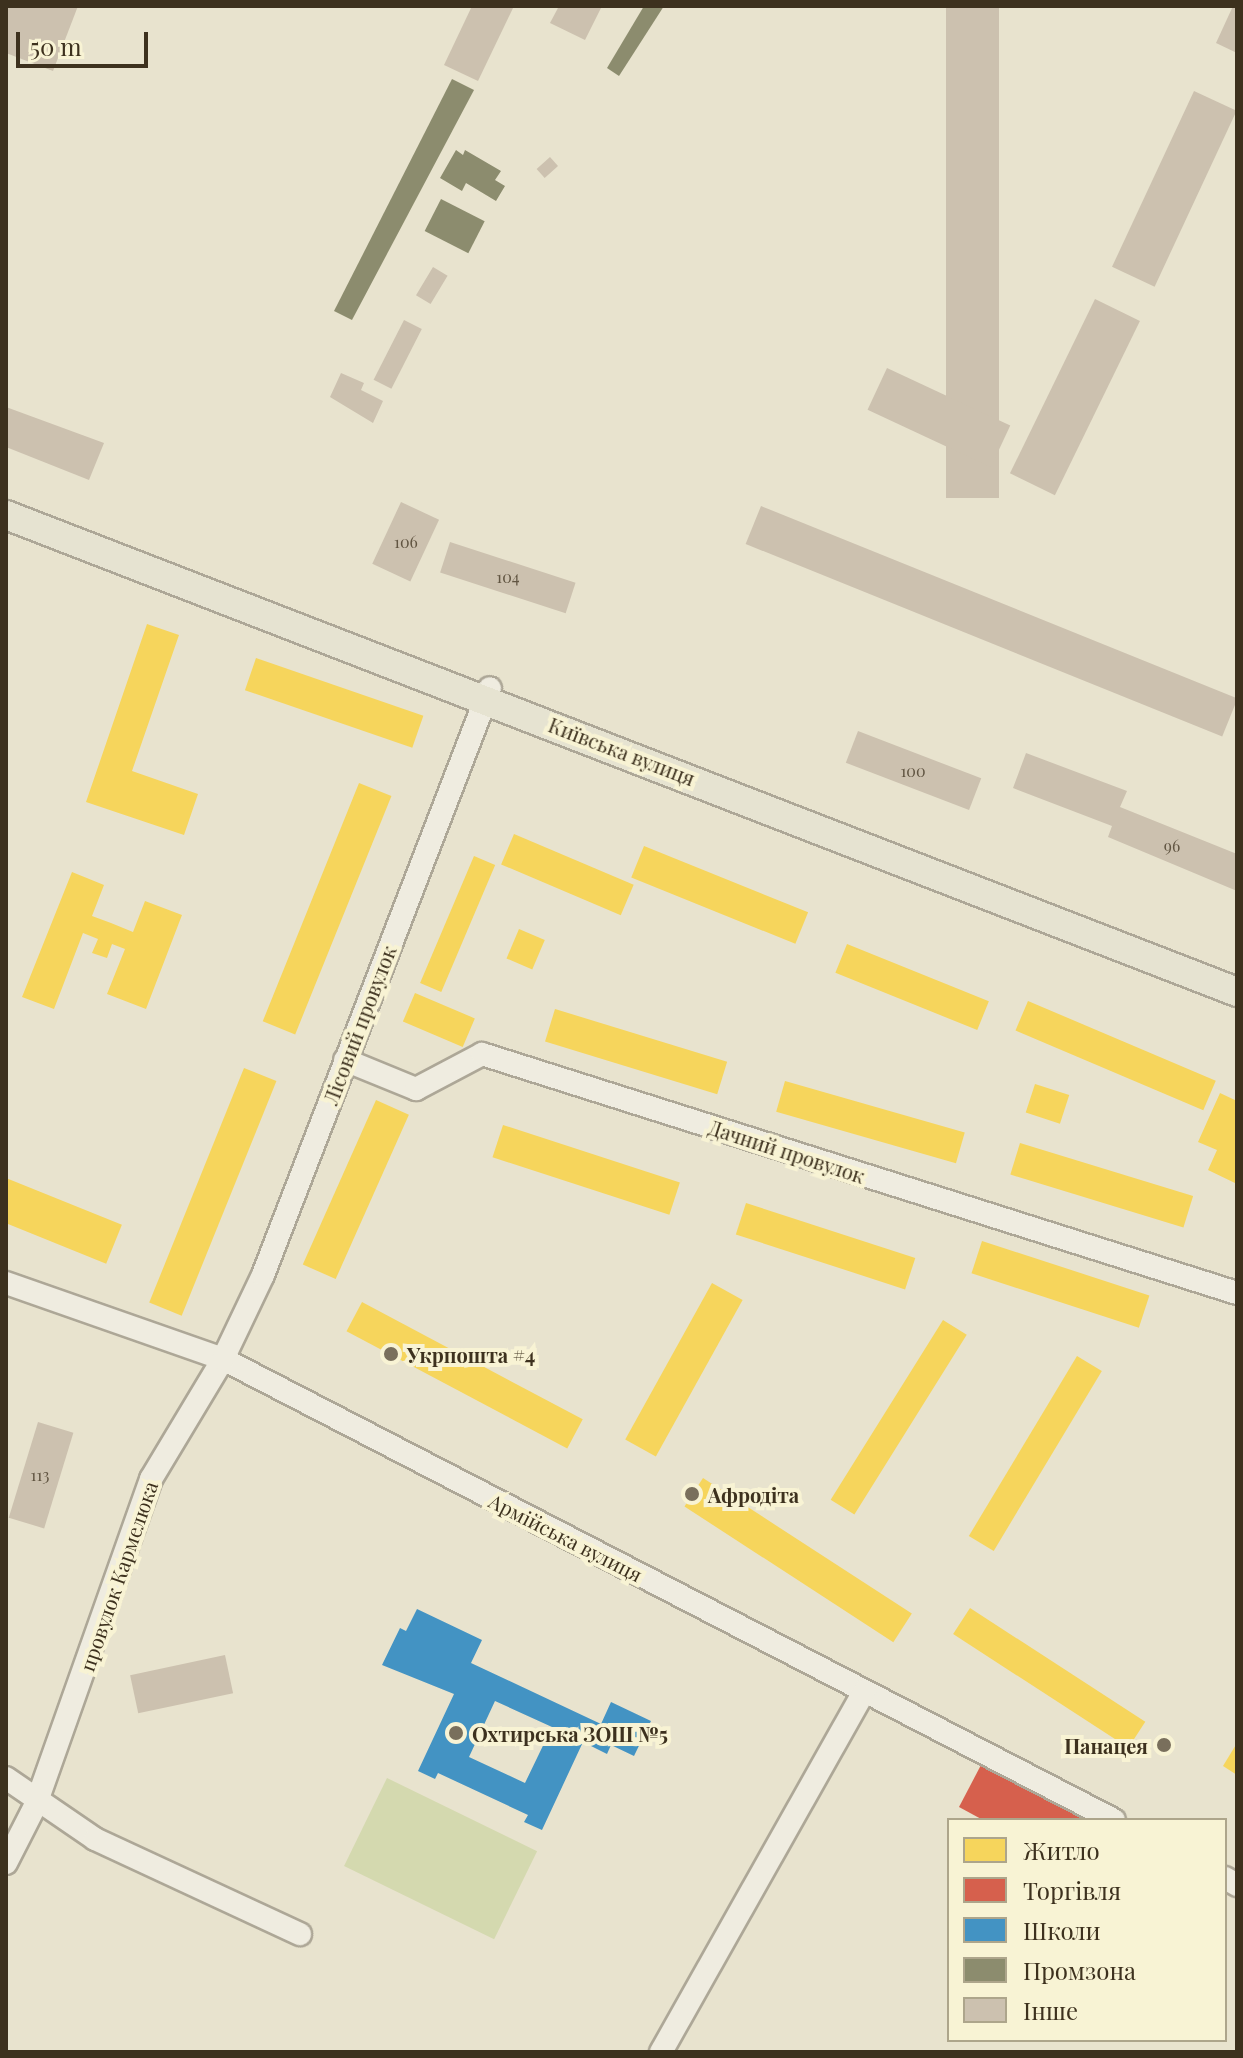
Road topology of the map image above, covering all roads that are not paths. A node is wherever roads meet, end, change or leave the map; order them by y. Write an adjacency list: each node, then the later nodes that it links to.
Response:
1 (6, 504): 3 (main road, Київська вулиця)
2 (6, 515): 3 (main road, Київська вулиця)
3 (488, 693): 4 (main road, Київська вулиця); 5 (main road, Київська вулиця); 6 (street, Лісовий провулок)
4 (1237, 980)
5 (1237, 992)
6 (345, 1060): 8 (street, Дачний провулок); 9 (street, Лісовий провулок)
7 (6, 1283): 9 (street, Армійська вулиця)
8 (1237, 1293)
9 (223, 1359): 10 (street, Армійська вулиця); 12 (street, провулок Кармелюка)
10 (864, 1691): 13 (street, Армійська вулиця); 16 (street)
11 (6, 1778): 12 (street)
12 (36, 1804): 14 (street, провулок Кармелюка); 15 (street)
13 (1110, 1818)
14 (6, 1863)
15 (300, 1934)
16 (661, 2052)

